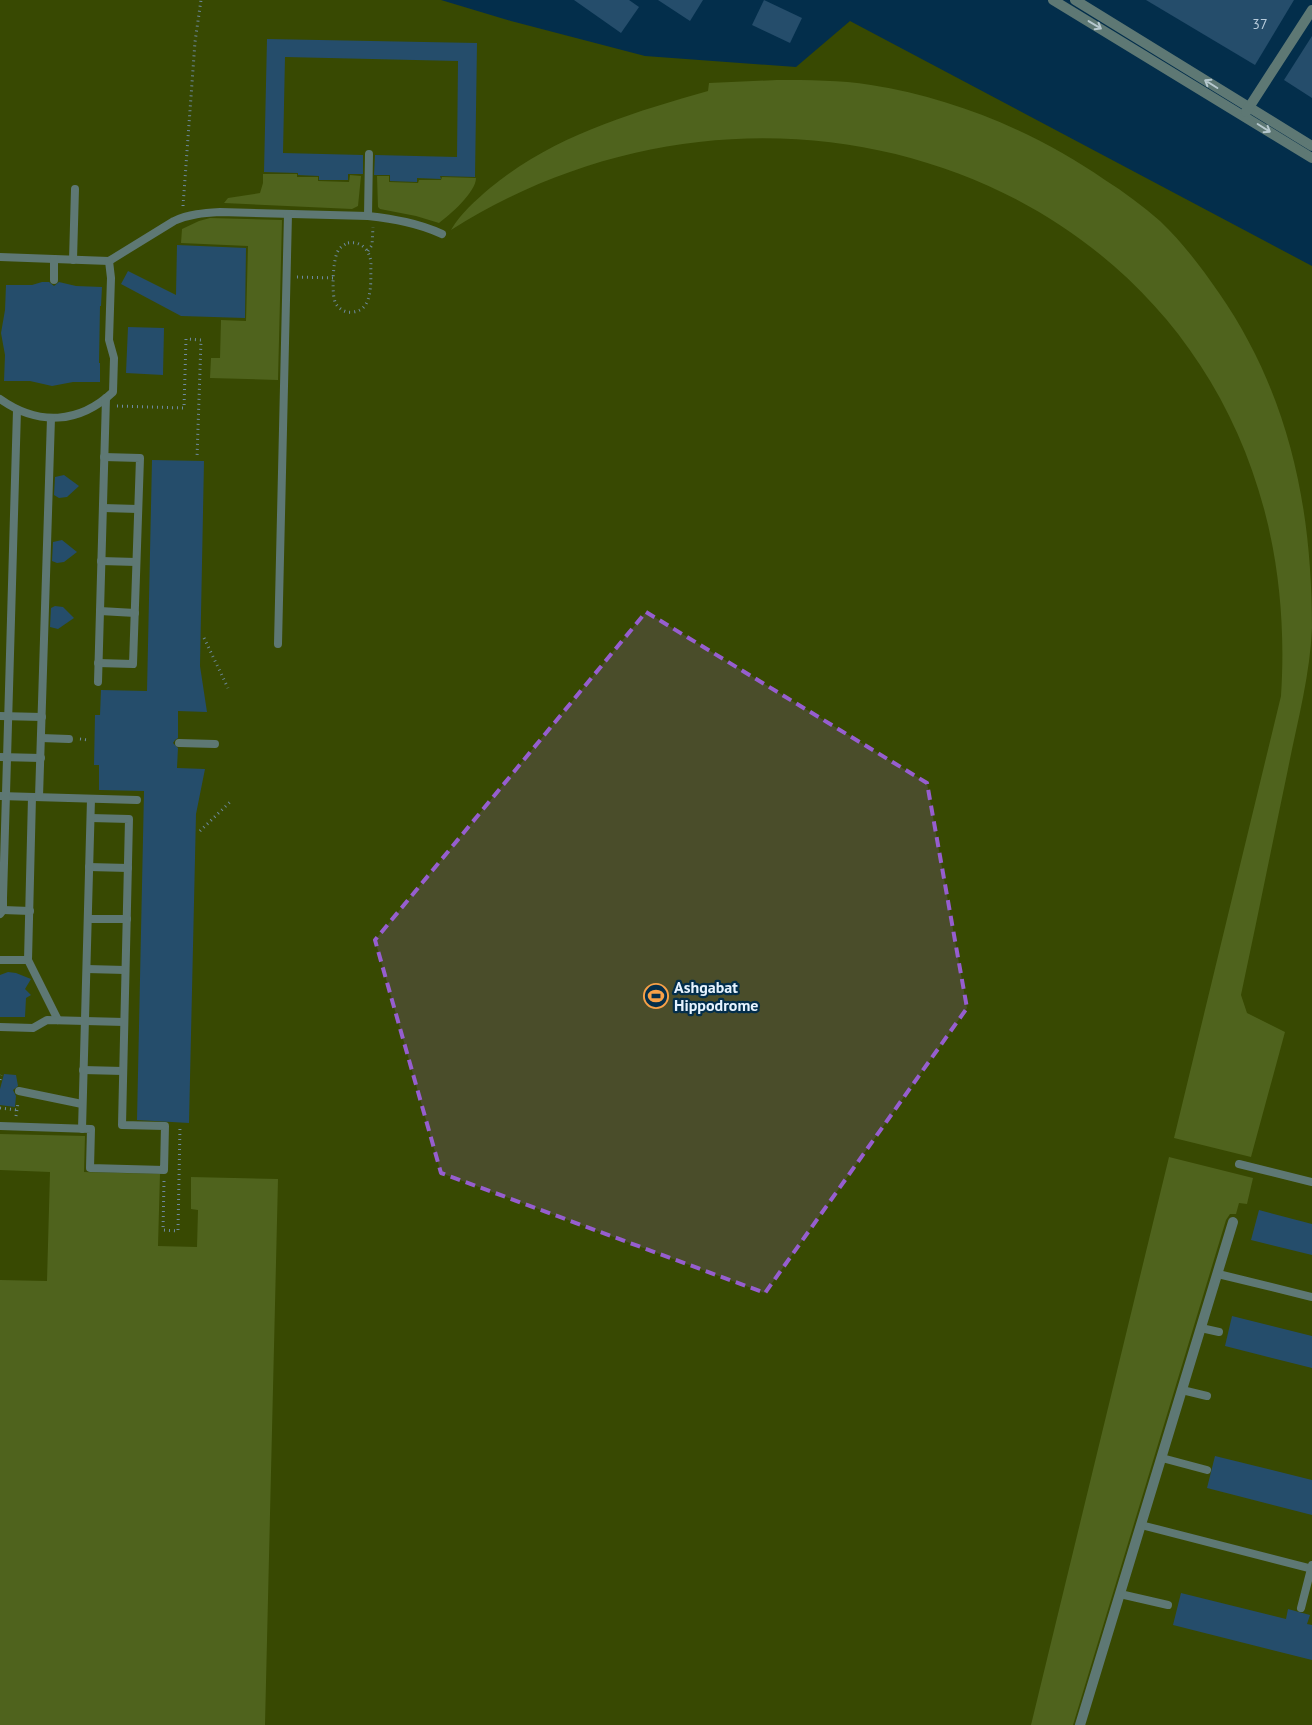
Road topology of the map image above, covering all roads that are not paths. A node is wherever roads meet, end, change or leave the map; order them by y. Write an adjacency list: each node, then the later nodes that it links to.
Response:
1 (1053, 0): 4 (street, one-way to 4)
2 (1075, 0): 4 (street, one-way to 2)
3 (1312, 10): 4 (street)
4 (1246, 111): 5 (street); 7 (street, one-way to 7)
5 (1312, 146)
6 (369, 154): 10 (lane)
7 (1312, 158)
8 (75, 189): 14 (lane)
9 (288, 214): 10 (lane); 15 (lane); 28 (lane)
10 (371, 216): 11 (lane)
11 (442, 234)
12 (0, 257): 13 (lane)
13 (54, 259): 14 (lane); 16 (lane)
14 (73, 260): 15 (lane)
15 (109, 261): 18 (lane)
16 (54, 280)
17 (0, 399): 19 (lane)
18 (106, 402): 20 (lane); 21 (lane)
19 (17, 410): 20 (lane); 31 (lane)
20 (51, 418): 32 (lane)
21 (104, 457): 22 (lane); 23 (lane)
22 (103, 508): 23 (lane); 24 (lane)
23 (138, 509): 25 (lane)
24 (101, 561): 25 (lane); 26 (lane)
25 (136, 562): 27 (lane)
26 (100, 611): 27 (lane); 29 (lane)
27 (135, 613): 29 (lane)
28 (278, 644)
29 (98, 663): 30 (lane)
30 (98, 682)
31 (4, 716): 32 (lane); 37 (lane)
32 (42, 718): 33 (lane)
33 (41, 738): 34 (lane); 38 (lane)
34 (70, 739)
35 (180, 743): 36 (lane)
36 (215, 744)
37 (3, 757): 38 (lane); 39 (lane)
38 (40, 758): 40 (lane)
39 (3, 796): 40 (lane); 47 (lane)
40 (36, 797): 41 (lane); 46 (lane)
41 (91, 799): 42 (lane); 43 (lane)
42 (137, 800)
43 (90, 818): 44 (lane); 45 (lane)
44 (89, 867): 45 (lane); 48 (lane)
45 (128, 868): 49 (lane)
46 (30, 911): 47 (lane); 51 (lane)
47 (1, 912)
48 (88, 918): 49 (lane); 52 (lane)
49 (127, 920): 53 (lane)
50 (0, 960): 51 (lane)
51 (28, 960): 54 (lane)
52 (87, 969): 53 (lane); 55 (lane)
53 (125, 970): 56 (lane)
54 (58, 1020): 55 (lane); 57 (lane)
55 (84, 1021): 56 (lane); 58 (lane)
56 (124, 1022): 59 (lane)
57 (0, 1027)
58 (83, 1070): 59 (lane); 61 (lane)
59 (123, 1071): 63 (lane)
60 (19, 1091): 61 (lane)
61 (82, 1104): 63 (lane)
62 (0, 1126): 63 (lane)
63 (82, 1129)
64 (1239, 1164): 65 (lane)
65 (1312, 1182)
66 (1234, 1222): 67 (street)
67 (1218, 1274): 68 (lane); 69 (street)
68 (1312, 1297)
69 (1201, 1328): 70 (lane); 71 (street)
70 (1219, 1332)
71 (1182, 1390): 72 (lane); 73 (street)
72 (1207, 1396)
73 (1162, 1458): 74 (lane); 75 (street)
74 (1207, 1470)
75 (1141, 1525): 76 (lane); 77 (street)
76 (1312, 1568): 79 (lane)
77 (1120, 1594): 78 (lane); 80 (street)
78 (1168, 1605)
79 (1301, 1608)
80 (1080, 1725)

